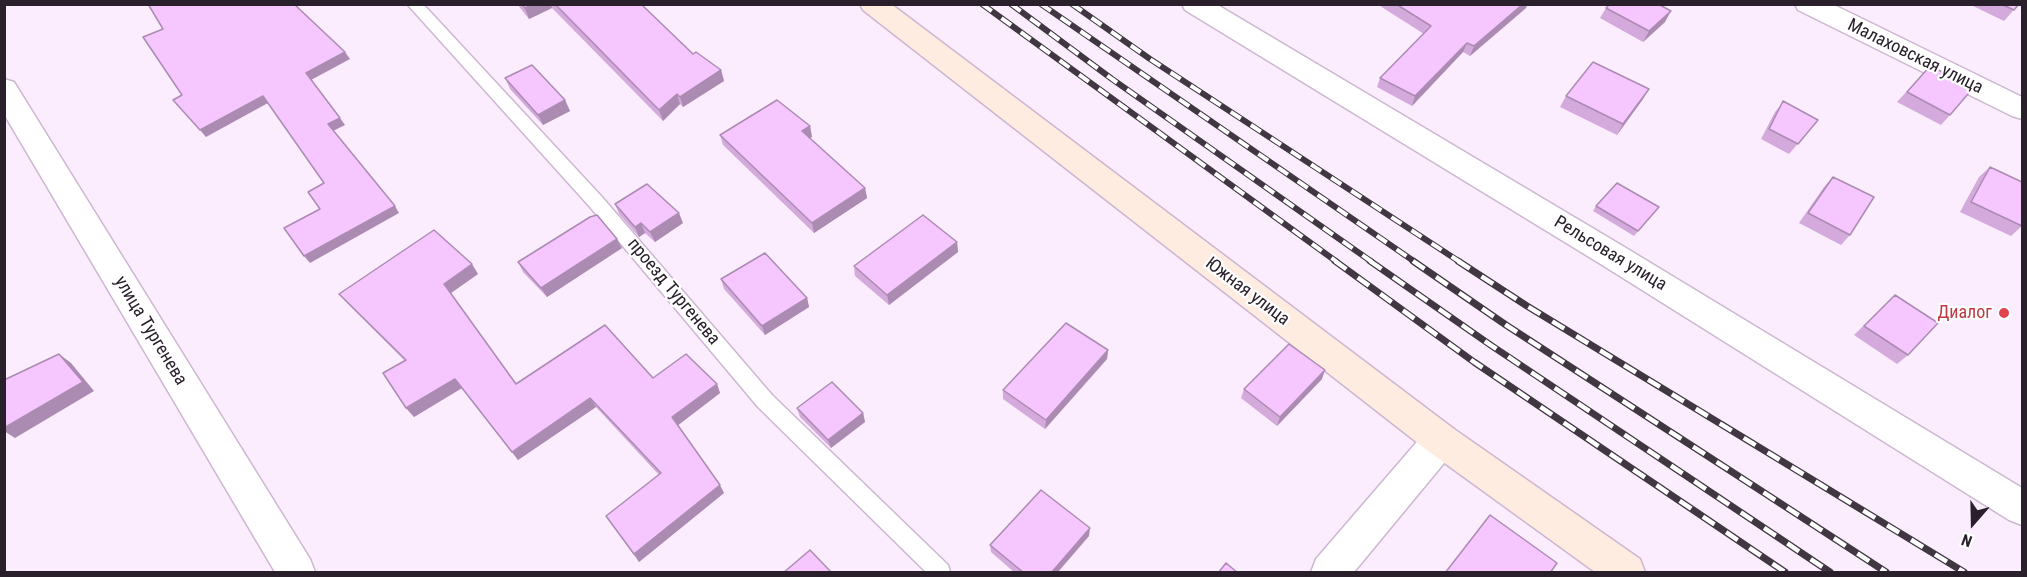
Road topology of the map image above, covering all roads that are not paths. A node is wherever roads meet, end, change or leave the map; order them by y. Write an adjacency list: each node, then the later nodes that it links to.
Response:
1 (414, 4): 10 (lane, проезд Тургенева)
2 (873, 4): 7 (street, Южная улица)
3 (1195, 4): 8 (street, Рельсовая улица)
4 (1808, 4): 6 (street, Малаховская улица)
5 (4, 89): 9 (street, улица Тургенева)
6 (2022, 109)
7 (1441, 440): 11 (street); 12 (street, Южная улица)
8 (2022, 508)
9 (296, 573)
10 (940, 573)
11 (1330, 573)
12 (1626, 573)

